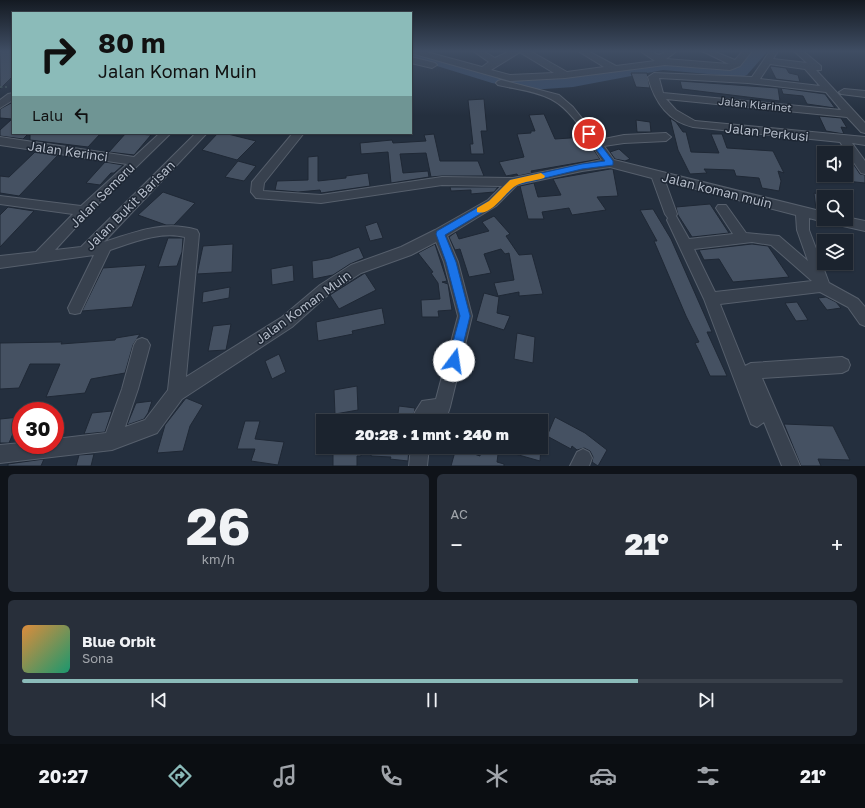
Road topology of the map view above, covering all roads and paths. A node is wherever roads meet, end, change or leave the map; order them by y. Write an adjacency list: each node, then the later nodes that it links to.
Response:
1 (478, 73): 10 (street)
2 (490, 73): 10 (street)
3 (561, 73): 8 (street)
4 (580, 73): 8 (street)
5 (761, 73): 9 (street)
6 (813, 73): 11 (street)
7 (822, 73): 12 (street)
8 (565, 75): 10 (street)
9 (752, 81): 11 (street); 15 (street)
10 (548, 86): 27 (street)
11 (830, 90): 17 (street)
12 (844, 92): 13 (street); 18 (street)
13 (865, 94)
14 (11, 95): 16 (street)
15 (658, 95): 17 (street, Jalan Klarinet); 24 (street, Jalan Perkusi)
16 (0, 105)
17 (851, 114): 19 (street)
18 (865, 116)
19 (865, 130)
20 (165, 134): 28 (street, Jalan Semeru)
21 (201, 134): 44 (street, Jalan Bukit Barisan)
22 (298, 134): 32 (street)
23 (666, 137): 27 (street)
24 (844, 140): 26 (street, Jalan Perkusi); 30 (street)
25 (0, 141): 28 (street, Jalan Kerinci)
26 (865, 141)
27 (596, 144): 29 (street)
28 (136, 161): 36 (street, Jalan Semeru)
29 (610, 163): 31 (street, Jalan koman muin); 32 (street)
30 (865, 170)
31 (657, 175): 35 (street, Jalan koman muin); 42 (street)
32 (513, 182): 40 (street, Jalan Koman Muin)
33 (0, 200): 36 (street)
34 (722, 208): 41 (street)
35 (802, 211): 37 (street, Jalan koman muin); 47 (street)
36 (84, 212): 45 (street, Jalan Semeru)
37 (817, 215)
38 (853, 223): 39 (street)
39 (865, 226)
40 (440, 234): 53 (street, Jalan Koman Muin); 54 (street)
41 (743, 238): 42 (street); 47 (street)
42 (684, 245): 48 (street)
43 (105, 247): 44 (street); 49 (street); 53 (street)
44 (84, 252): 45 (street, Jalan Bukit Barisan)
45 (39, 258): 46 (street, Jalan Bukit Barisan)
46 (0, 262)
47 (821, 284): 48 (street); 50 (street)
48 (711, 299): 55 (street)
49 (75, 308)
50 (865, 319)
51 (142, 345): 56 (street)
52 (842, 365): 60 (street)
53 (176, 393): 56 (street)
54 (424, 414)
55 (757, 418)
56 (112, 441): 57 (street)
57 (0, 454)
58 (419, 454): 59 (street)
59 (418, 466)
60 (791, 466)

